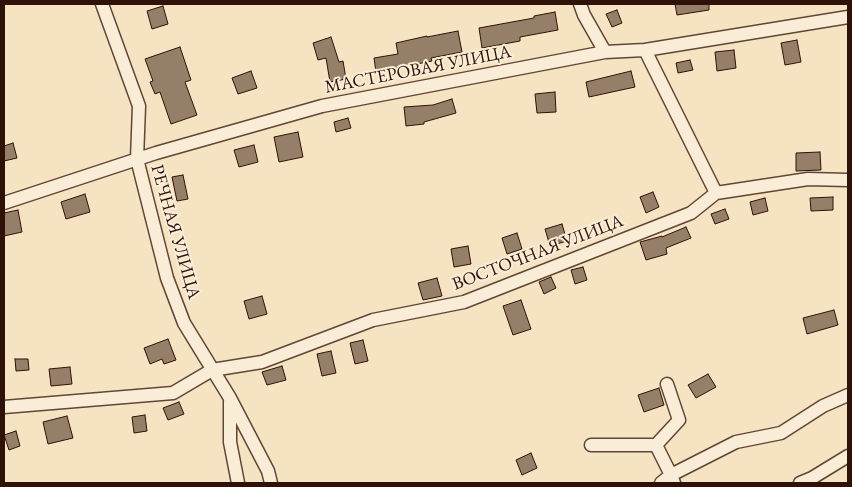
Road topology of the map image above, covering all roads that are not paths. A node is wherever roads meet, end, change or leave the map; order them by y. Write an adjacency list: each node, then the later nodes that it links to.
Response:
1 (102, 4): 6 (street, РЕЧНАЯ УЛИЦА)
2 (580, 4): 5 (street)
3 (848, 17): 4 (street, МАСТЕРОВАЯ УЛИЦА)
4 (644, 50): 5 (street, МАСТЕРОВАЯ УЛИЦА); 8 (street)
5 (605, 52): 6 (street, МАСТЕРОВАЯ УЛИЦА)
6 (137, 159): 9 (street, МАСТЕРОВАЯ УЛИЦА); 10 (street, РЕЧНАЯ УЛИЦА)
7 (848, 180): 8 (street)
8 (716, 192): 10 (street, ВОСТОЧНАЯ УЛИЦА)
9 (4, 203)
10 (212, 370): 13 (street, РЕЧНАЯ УЛИЦА); 14 (street, ВОСТОЧНАЯ УЛИЦА)
11 (667, 384): 16 (street)
12 (848, 395): 18 (street)
13 (230, 398): 19 (street); 20 (street, РЕЧНАЯ УЛИЦА)
14 (4, 407)
15 (590, 445): 16 (street)
16 (656, 445): 18 (street)
17 (848, 456): 22 (street)
18 (673, 479): 21 (street)
19 (238, 483)
20 (271, 483)
21 (661, 483)
22 (800, 483)

